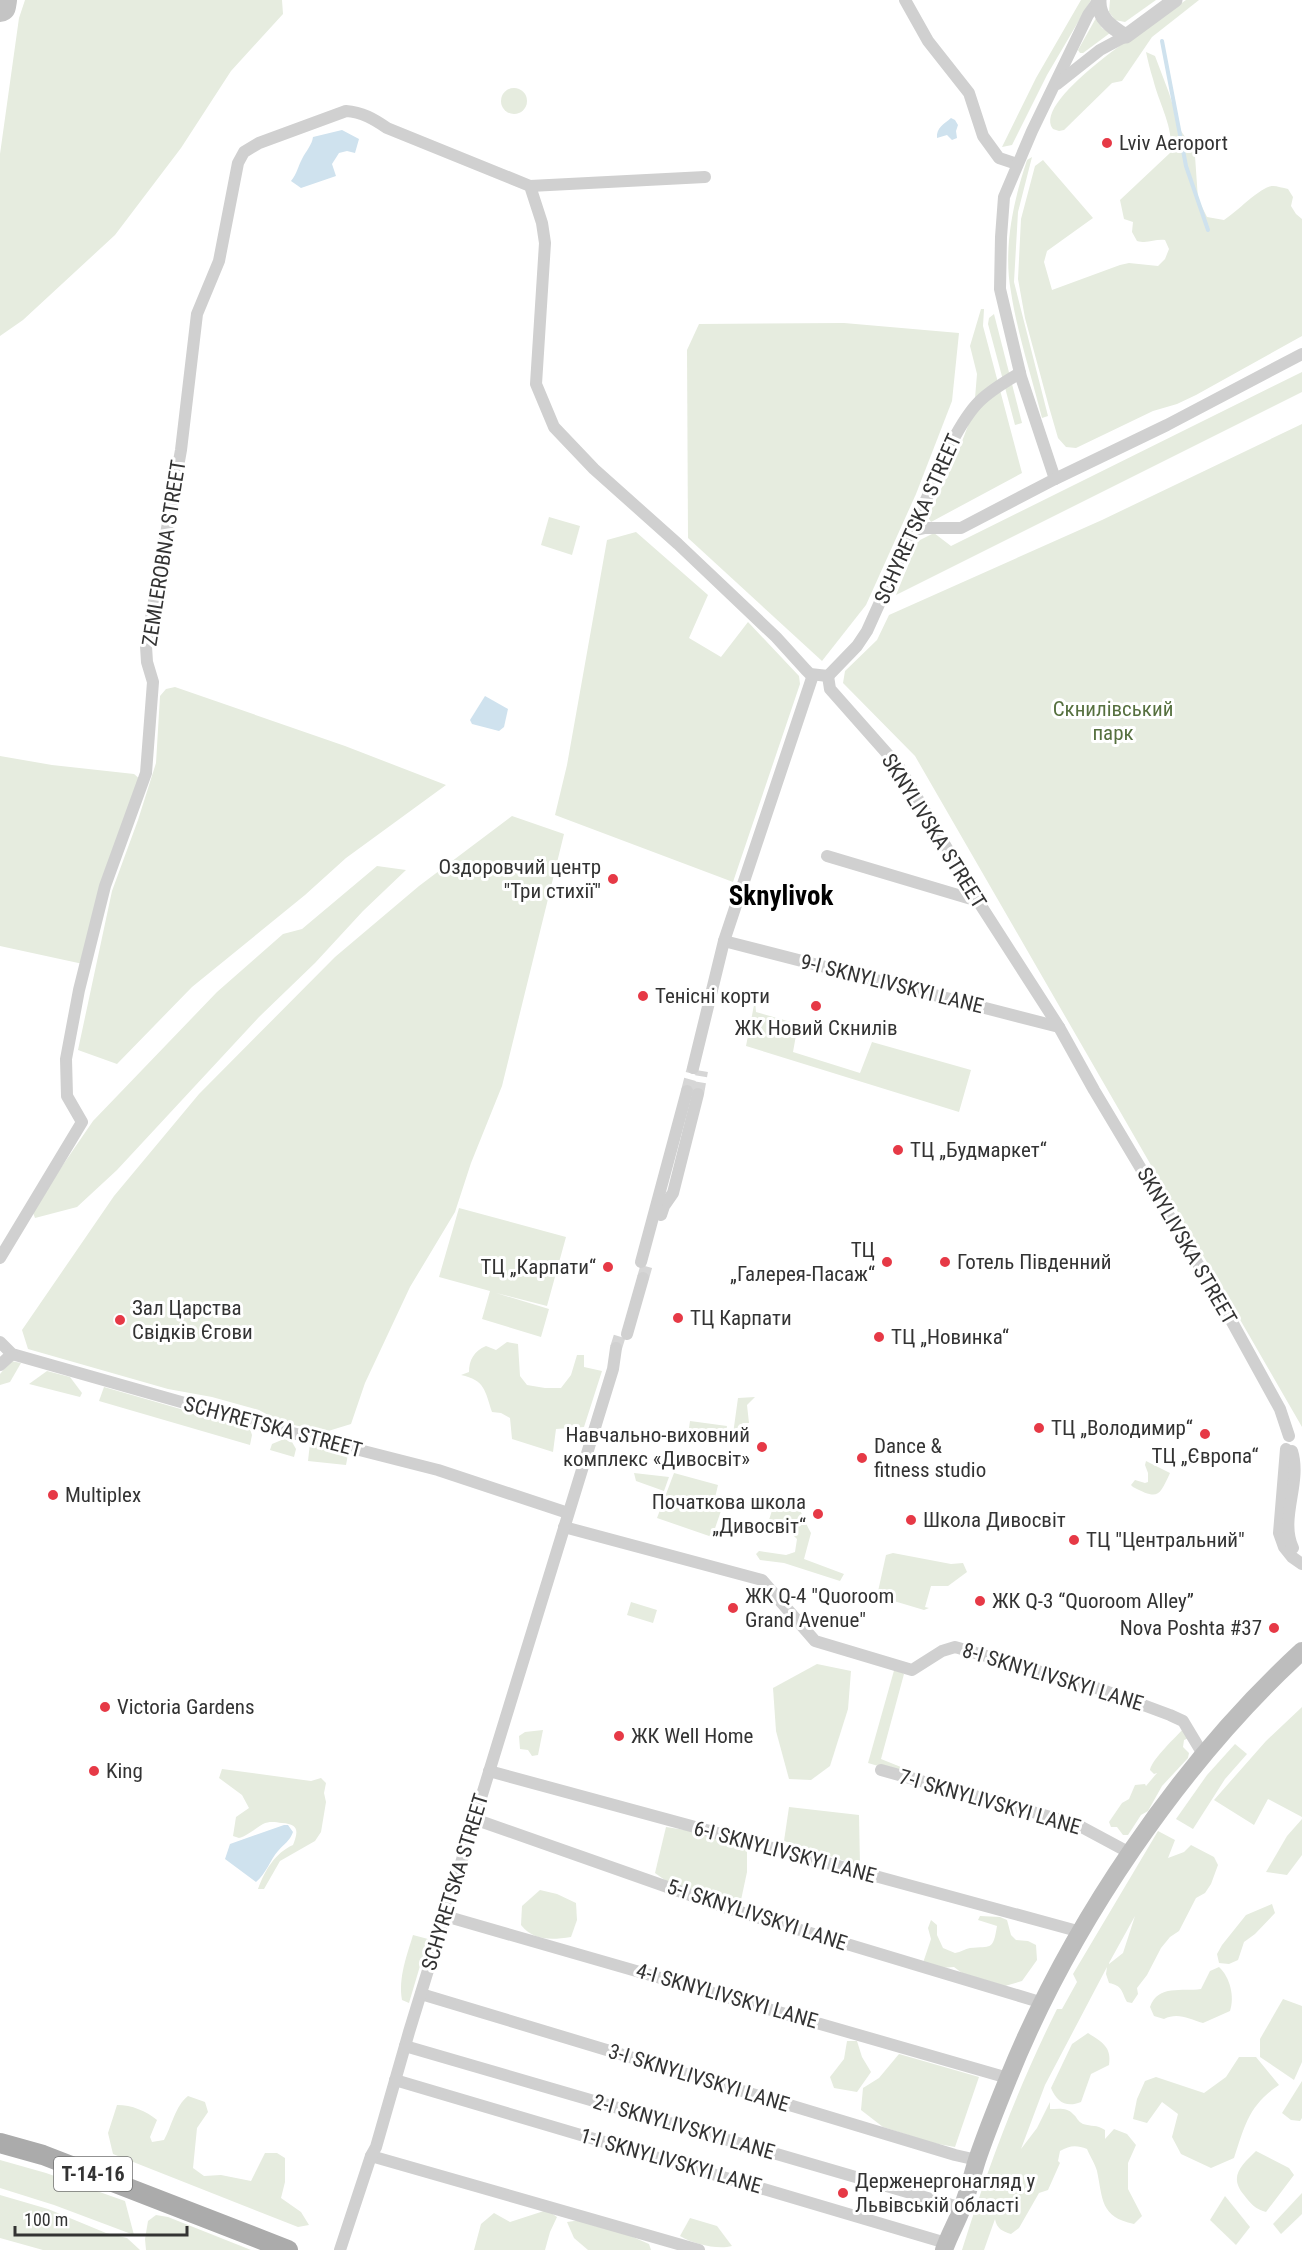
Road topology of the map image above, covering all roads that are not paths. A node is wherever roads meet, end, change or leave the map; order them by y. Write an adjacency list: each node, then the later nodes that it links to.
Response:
1 (905, 0): 6 (street)
2 (1175, 0): 4 (street)
3 (1099, 1): 4 (street); 5 (street)
4 (1126, 36): 5 (street)
5 (1054, 87): 6 (street)
6 (1017, 164): 10 (street)
7 (705, 177): 8 (street)
8 (530, 186): 13 (street); 21 (street, ZEMLEROBNA STREET)
9 (1302, 354): 11 (street)
10 (1020, 375): 11 (street); 12 (street, SCHYRETSKA STREET)
11 (1055, 479): 12 (street)
12 (912, 531): 14 (street, SCHYRETSKA STREET)
13 (813, 675): 14 (street); 17 (street)
14 (828, 676): 16 (street, SKNYLIVSKA STREET)
15 (827, 856): 16 (street)
16 (978, 901): 18 (street, SKNYLIVSKA STREET)
17 (724, 941): 18 (street, 9-I SKNYLIVSKYI LANE); 19 (street)
18 (1059, 1027): 29 (street, SKNYLIVSKA STREET)
19 (697, 1066)
20 (692, 1092): 22 (street)
21 (0, 1258)
22 (645, 1259)
23 (640, 1277): 24 (street)
24 (624, 1334)
25 (0, 1342): 27 (street)
26 (618, 1353): 31 (street, SCHYRETSKA STREET)
27 (12, 1354): 28 (street); 31 (street, SCHYRETSKA STREET)
28 (0, 1365)
29 (1289, 1436)
30 (1289, 1450): 33 (street)
31 (568, 1513): 32 (street, SCHYRETSKA STREET)
32 (564, 1527): 35 (street, 8-I SKNYLIVSKYI LANE); 37 (street, SCHYRETSKA STREET)
33 (1301, 1563)
34 (1302, 1651): 35 (main road)
35 (1204, 1756): 39 (main road)
36 (881, 1770): 39 (street, 7-I SKNYLIVSKYI LANE)
37 (489, 1771): 38 (street, SCHYRETSKA STREET); 41 (street, 6-I SKNYLIVSKYI LANE)
38 (474, 1819): 40 (street, SCHYRETSKA STREET); 43 (street, 5-I SKNYLIVSKYI LANE)
39 (1130, 1852): 41 (main road)
40 (446, 1916): 42 (street, SCHYRETSKA STREET); 45 (street, 4-I SKNYLIVSKYI LANE)
41 (1081, 1932): 43 (main road)
42 (421, 1994): 44 (street, SCHYRETSKA STREET); 49 (street, 3-I SKNYLIVSKYI LANE)
43 (1042, 2003): 45 (main road)
44 (405, 2046): 46 (street, SCHYRETSKA STREET); 50 (street, 2-I SKNYLIVSKYI LANE)
45 (1008, 2078): 49 (main road)
46 (396, 2080): 48 (street, SCHYRETSKA STREET); 51 (street, 1-I SKNYLIVSKYI LANE)
47 (0, 2143): 52 (main road, Т-14-16)
48 (371, 2156): 53 (street, SCHYRETSKA STREET); 54 (street)
49 (977, 2160): 50 (main road)
50 (962, 2208): 51 (main road)
51 (945, 2246)
52 (288, 2250)
53 (340, 2250)
54 (699, 2250)

